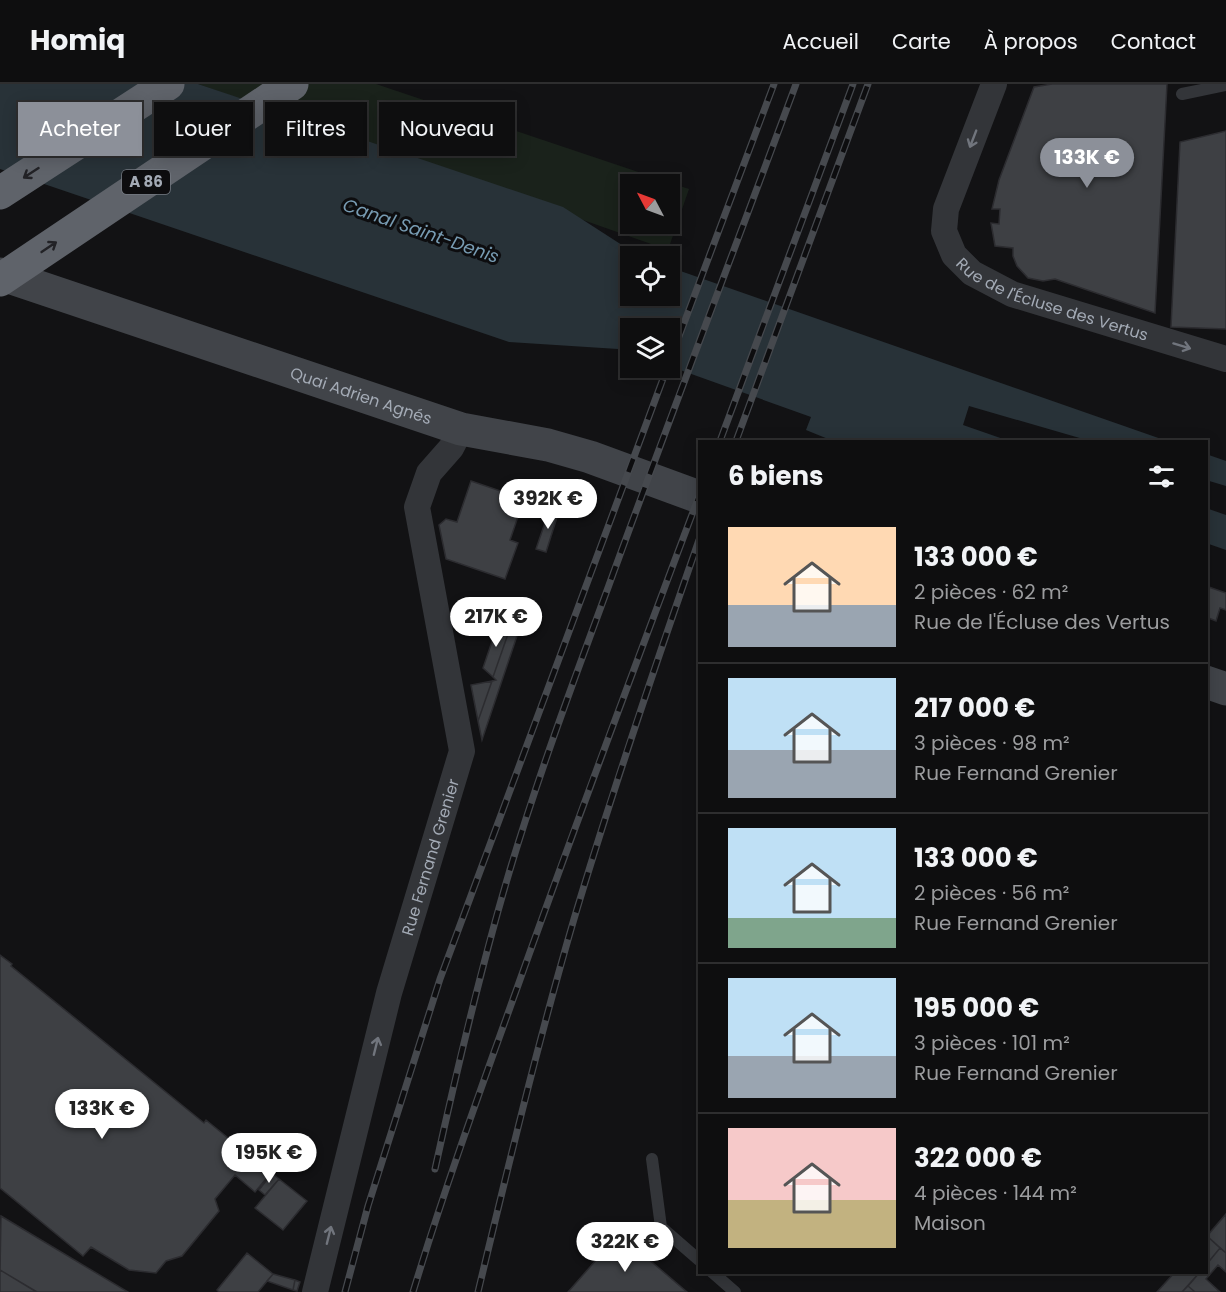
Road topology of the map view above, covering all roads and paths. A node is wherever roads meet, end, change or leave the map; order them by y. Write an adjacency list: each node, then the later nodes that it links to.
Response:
1 (168, 84): 6 (highway, one-way to 6)
2 (292, 84): 7 (highway, A 86, one-way to 2, bridge)
3 (994, 84): 8 (street, Rue de l'Écluse des Vertus, one-way to 8)
4 (1226, 85): 5 (lane)
5 (1182, 94)
6 (0, 193)
7 (9, 279): 9 (street, Quai Adrien Agnés)
8 (1226, 359)
9 (461, 429): 10 (street, Quai Adrien Agnés); 16 (street, Rue Fernand Grenier, one-way to 9)
10 (698, 497)
11 (1208, 683): 12 (street)
12 (1226, 689)
13 (652, 1159): 14 (lane)
14 (698, 1259)
15 (714, 1274): 17 (lane)
16 (315, 1292)
17 (735, 1292)

